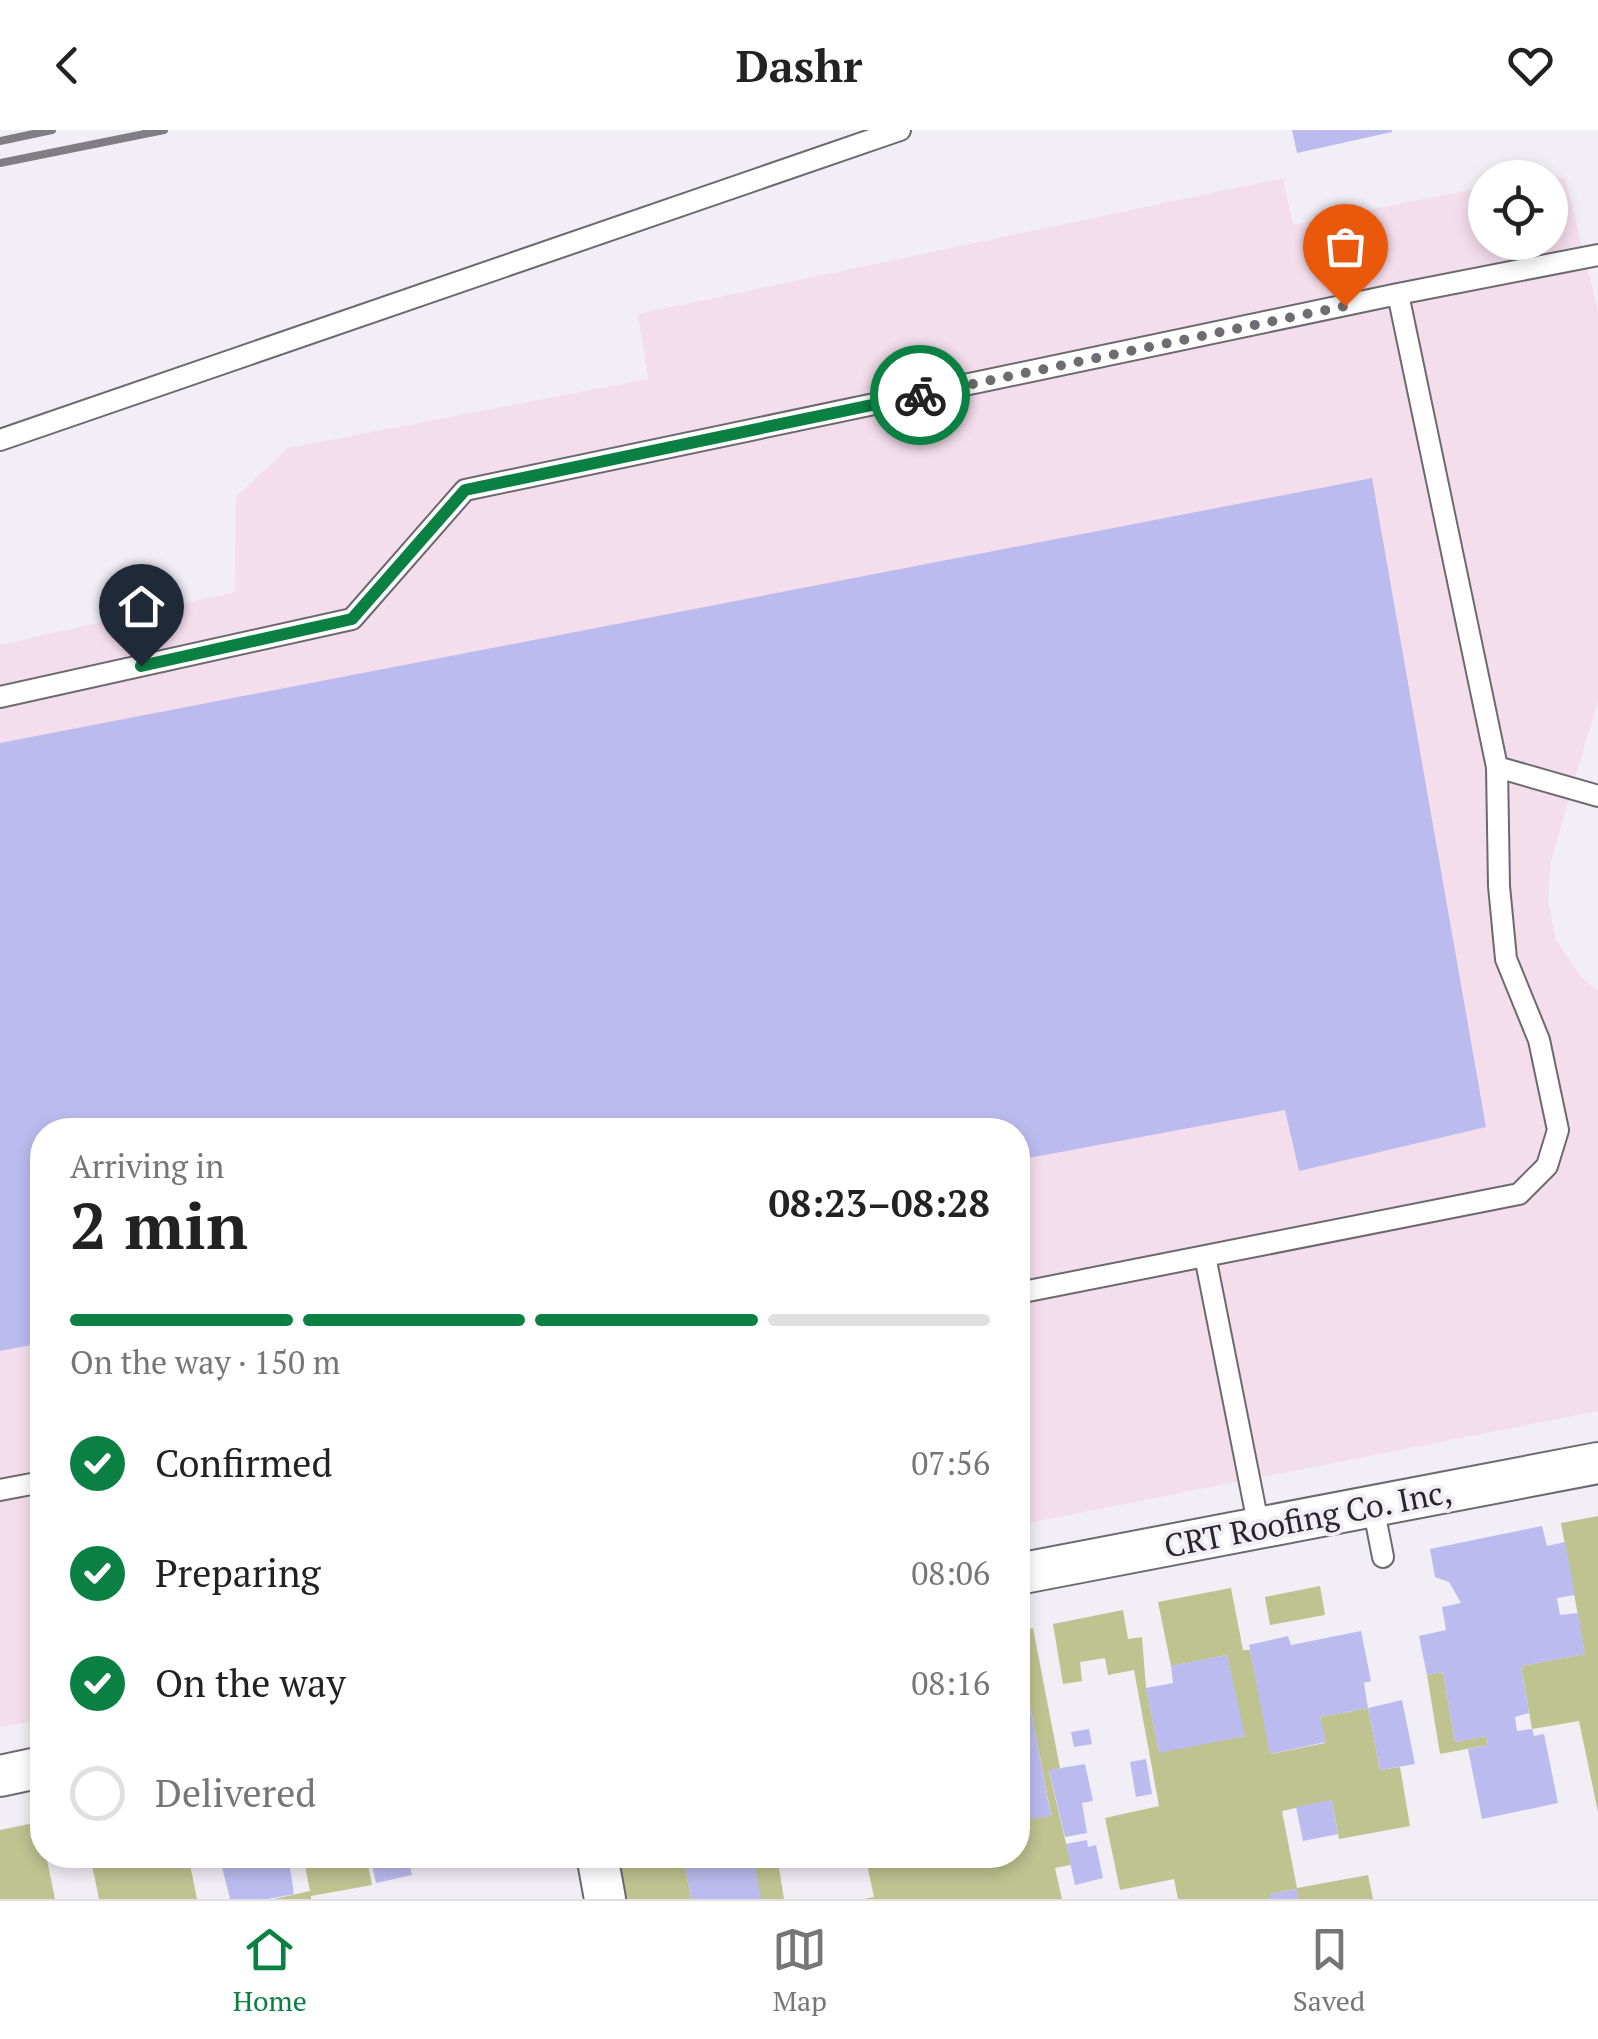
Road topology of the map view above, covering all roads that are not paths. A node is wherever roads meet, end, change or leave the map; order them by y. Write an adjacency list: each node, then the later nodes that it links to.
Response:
1 (900, 130): 4 (lane)
2 (1598, 256): 3 (lane)
3 (1398, 294): 5 (lane); 6 (lane)
4 (0, 440)
5 (0, 697)
6 (1497, 767): 7 (lane); 8 (lane)
7 (1598, 796)
8 (1205, 1256): 9 (lane); 14 (lane)
9 (1030, 1291)
10 (1598, 1463): 13 (street, CRT Roofing Co. Inc,)
11 (30, 1484): 12 (lane)
12 (0, 1490)
13 (1373, 1506): 14 (street, CRT Roofing Co. Inc,); 15 (lane)
14 (1259, 1528): 16 (street, CRT Roofing Co. Inc,)
15 (1383, 1557)
16 (1030, 1572)
17 (30, 1770): 18 (street)
18 (0, 1776)
19 (599, 1868): 20 (street)
20 (605, 1899)

